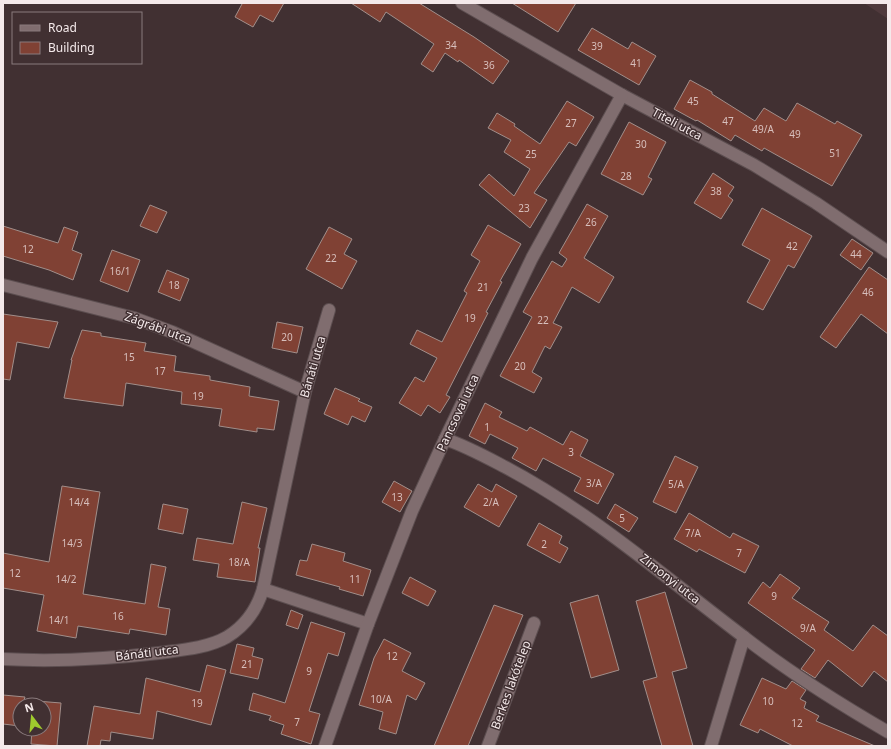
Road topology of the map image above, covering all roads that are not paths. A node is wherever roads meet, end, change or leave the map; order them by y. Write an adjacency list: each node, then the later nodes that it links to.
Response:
1 (462, 3): 2 (street, Titeli utca)
2 (622, 95): 3 (street, Titeli utca); 7 (street, Pancsovai utca)
3 (888, 252)
4 (3, 285): 6 (street, Zágrábi utca)
5 (329, 310): 6 (street, Bánáti utca)
6 (305, 392): 8 (street, Bánáti utca)
7 (445, 439): 10 (street, Pancsovai utca); 11 (street, Zimonyi utca)
8 (263, 589): 10 (street); 12 (street, Bánáti utca)
9 (534, 623): 15 (street, Berkes lakótelep)
10 (368, 624): 14 (street, Pancsovai utca)
11 (744, 637): 13 (street, Zimonyi utca); 16 (street)
12 (3, 659)
13 (888, 732)
14 (325, 746)
15 (488, 746)
16 (711, 746)

